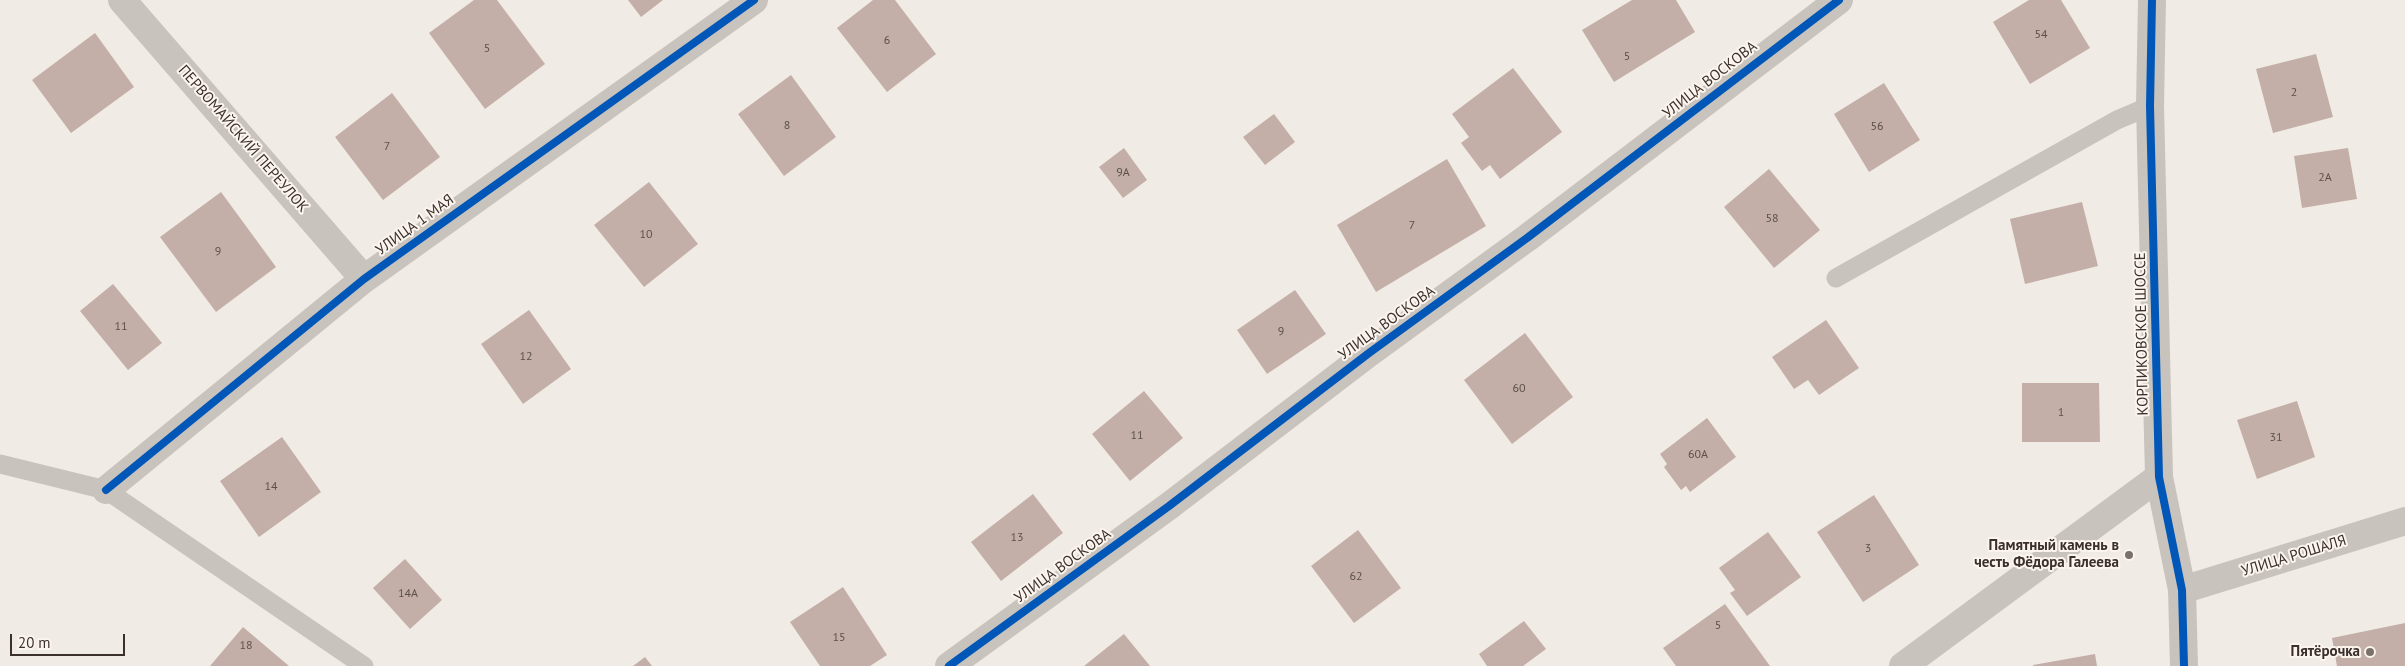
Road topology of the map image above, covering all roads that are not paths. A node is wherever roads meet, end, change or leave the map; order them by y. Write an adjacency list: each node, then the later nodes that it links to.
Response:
1 (122, 0): 7 (street, ПЕРВОМАЙСКИЙ ПЕРЕУЛОК)
2 (754, 0): 7 (street, УЛИЦА 1 МАЯ)
3 (1840, 0): 14 (street, УЛИЦА ВОСКОВА)
4 (2152, 0): 5 (street, КОРПИКОВСКОЕ ШОССЕ)
5 (2150, 106): 6 (lane); 9 (street, КОРПИКОВСКОЕ ШОССЕ)
6 (1836, 278)
7 (364, 279): 10 (street, УЛИЦА 1 МАЯ)
8 (0, 464): 10 (lane)
9 (2159, 477): 12 (street, КОРПИКОВСКОЕ ШОССЕ); 15 (street)
10 (106, 490): 13 (lane)
11 (2405, 521): 12 (street, УЛИЦА РОШАЛЯ)
12 (2182, 590): 16 (street, КОРПИКОВСКОЕ ШОССЕ)
13 (364, 666)
14 (949, 666)
15 (1903, 666)
16 (2184, 666)

